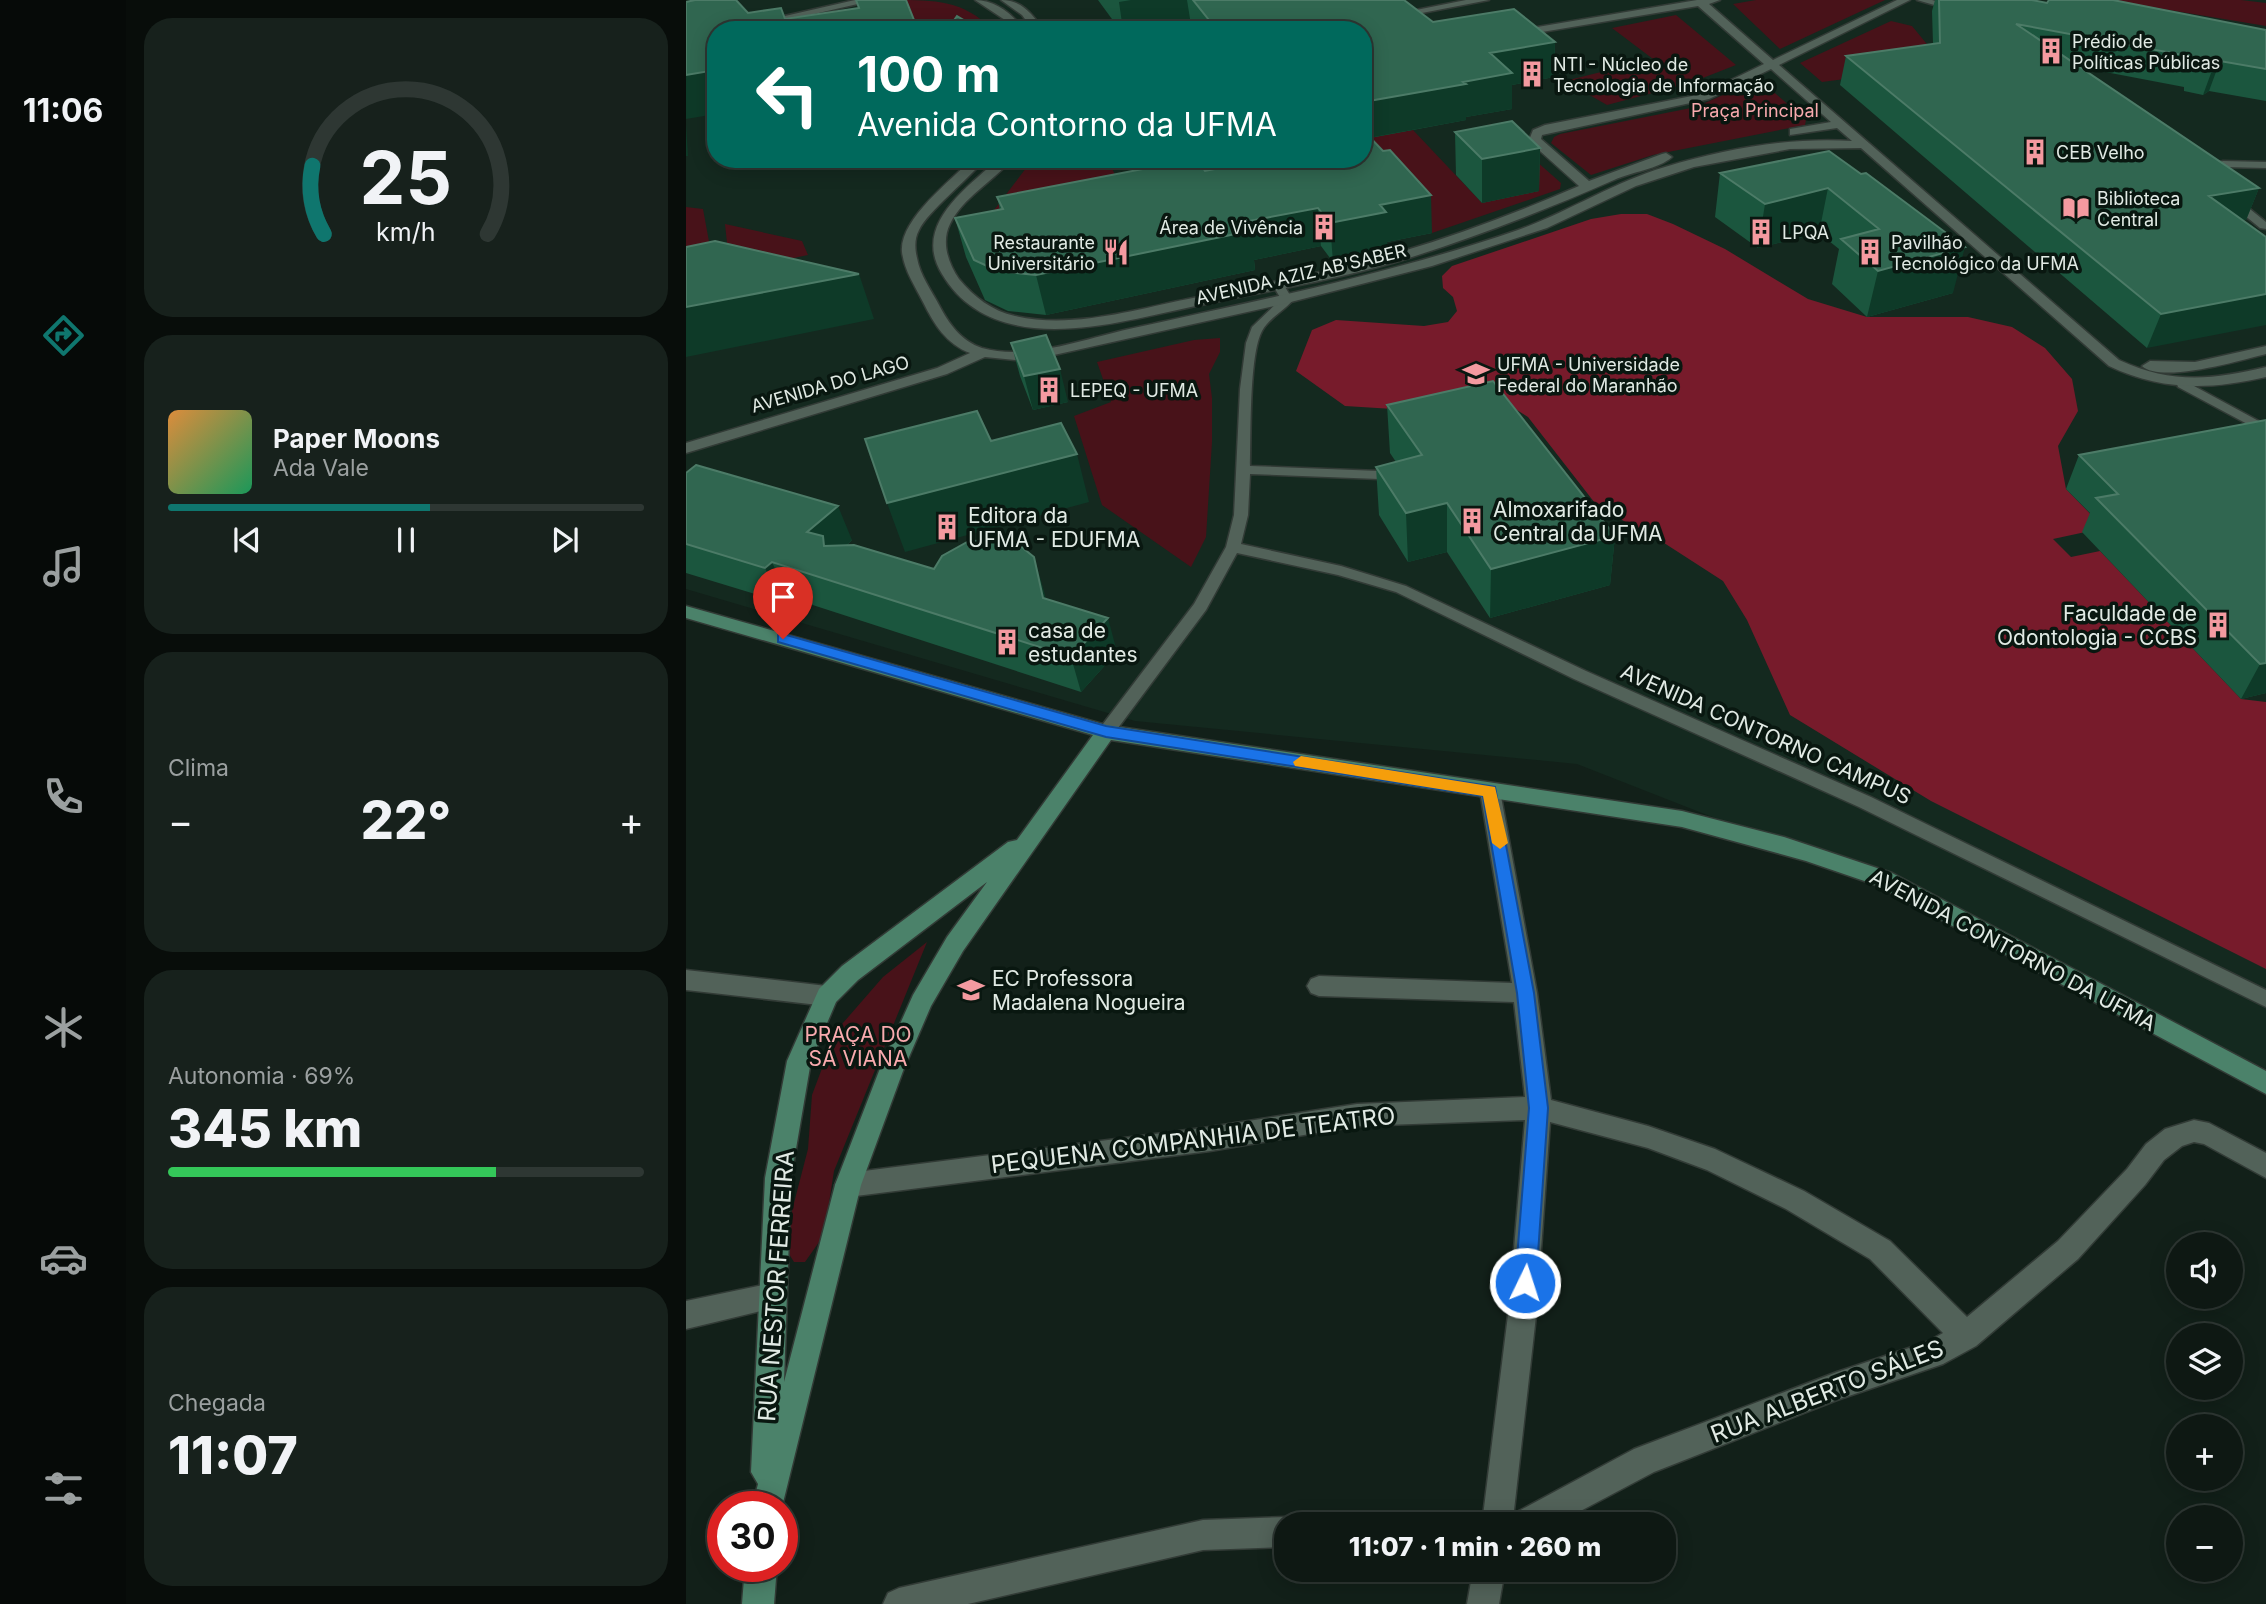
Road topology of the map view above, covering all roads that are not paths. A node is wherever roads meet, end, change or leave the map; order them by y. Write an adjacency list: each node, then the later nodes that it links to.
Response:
1 (870, 0): 10 (street)
2 (981, 0): 11 (street)
3 (1006, 0): 12 (street)
4 (1484, 0): 13 (street)
5 (1717, 0): 8 (street)
6 (1905, 0): 15 (street)
7 (1921, 0): 9 (lane)
8 (1701, 3): 14 (street); 15 (street)
9 (1966, 10)
10 (771, 21)
11 (1013, 21)
12 (1032, 21)
13 (1404, 25)
14 (1501, 36)
15 (1771, 64): 16 (street); 23 (street)
16 (1840, 124): 17 (street); 21 (street, AVENIDA AZIZ AB'SABER)
17 (1864, 145): 22 (street, AVENIDA AZIZ AB'SABER); 28 (street)
18 (2266, 165): 24 (lane)
19 (970, 168): 30 (street, AVENIDA AZIZ AB'SABER)
20 (997, 168): 26 (street, AVENIDA AZIZ AB'SABER)
21 (1625, 170): 22 (street); 23 (street, AVENIDA AZIZ AB'SABER)
22 (1641, 180): 27 (street, AVENIDA AZIZ AB'SABER)
23 (1588, 187): 26 (street, AVENIDA AZIZ AB'SABER)
24 (2265, 226): 25 (lane)
25 (2246, 230)
26 (1278, 284): 27 (lane)
27 (1287, 300): 30 (street, AVENIDA AZIZ AB'SABER); 35 (lane)
28 (2098, 350): 29 (street); 32 (street)
29 (2266, 350)
30 (983, 353): 34 (street, AVENIDA DO LAGO)
31 (2266, 372): 32 (street)
32 (2183, 384): 33 (lane)
33 (2266, 430)
34 (686, 448)
35 (1242, 470): 36 (lane); 37 (lane)
36 (1379, 475)
37 (1233, 547): 39 (lane); 46 (lane, AVENIDA CONTORNO CAMPUS)
38 (686, 612): 39 (main road, AVENIDA CONTORNO DA UFMA)
39 (1106, 732): 40 (main road, AVENIDA CONTORNO DA UFMA); 41 (main road, RUA NESTOR FERREIRA)
40 (1490, 791): 44 (street); 47 (main road, AVENIDA CONTORNO DA UFMA)
41 (1031, 836): 45 (main road, RUA NESTOR FERREIRA); 50 (main road, RUA NESTOR FERREIRA)
42 (686, 980): 45 (street)
43 (1320, 986): 44 (street)
44 (1525, 993): 48 (street)
45 (827, 996): 51 (main road, RUA NESTOR FERREIRA)
46 (2266, 999)
47 (2266, 1083)
48 (1539, 1108): 50 (street, PEQUENA COMPANHIA DE TEATRO); 53 (street, PEQUENA COMPANHIA DE TEATRO); 56 (street)
49 (2266, 1166): 53 (street, RUA ALBERTO SÁLES)
50 (848, 1185): 55 (main road, RUA NESTOR FERREIRA)
51 (772, 1297): 52 (street); 54 (main road, RUA NESTOR FERREIRA)
52 (686, 1315)
53 (1966, 1336): 57 (street, RUA ALBERTO SÁLES)
54 (766, 1491)
55 (770, 1491)
56 (1498, 1512)
57 (1548, 1512)
58 (1274, 1532): 62 (street)
59 (760, 1582): 61 (main road)
60 (1487, 1582): 63 (street)
61 (758, 1604)
62 (899, 1604)
63 (1483, 1604)

